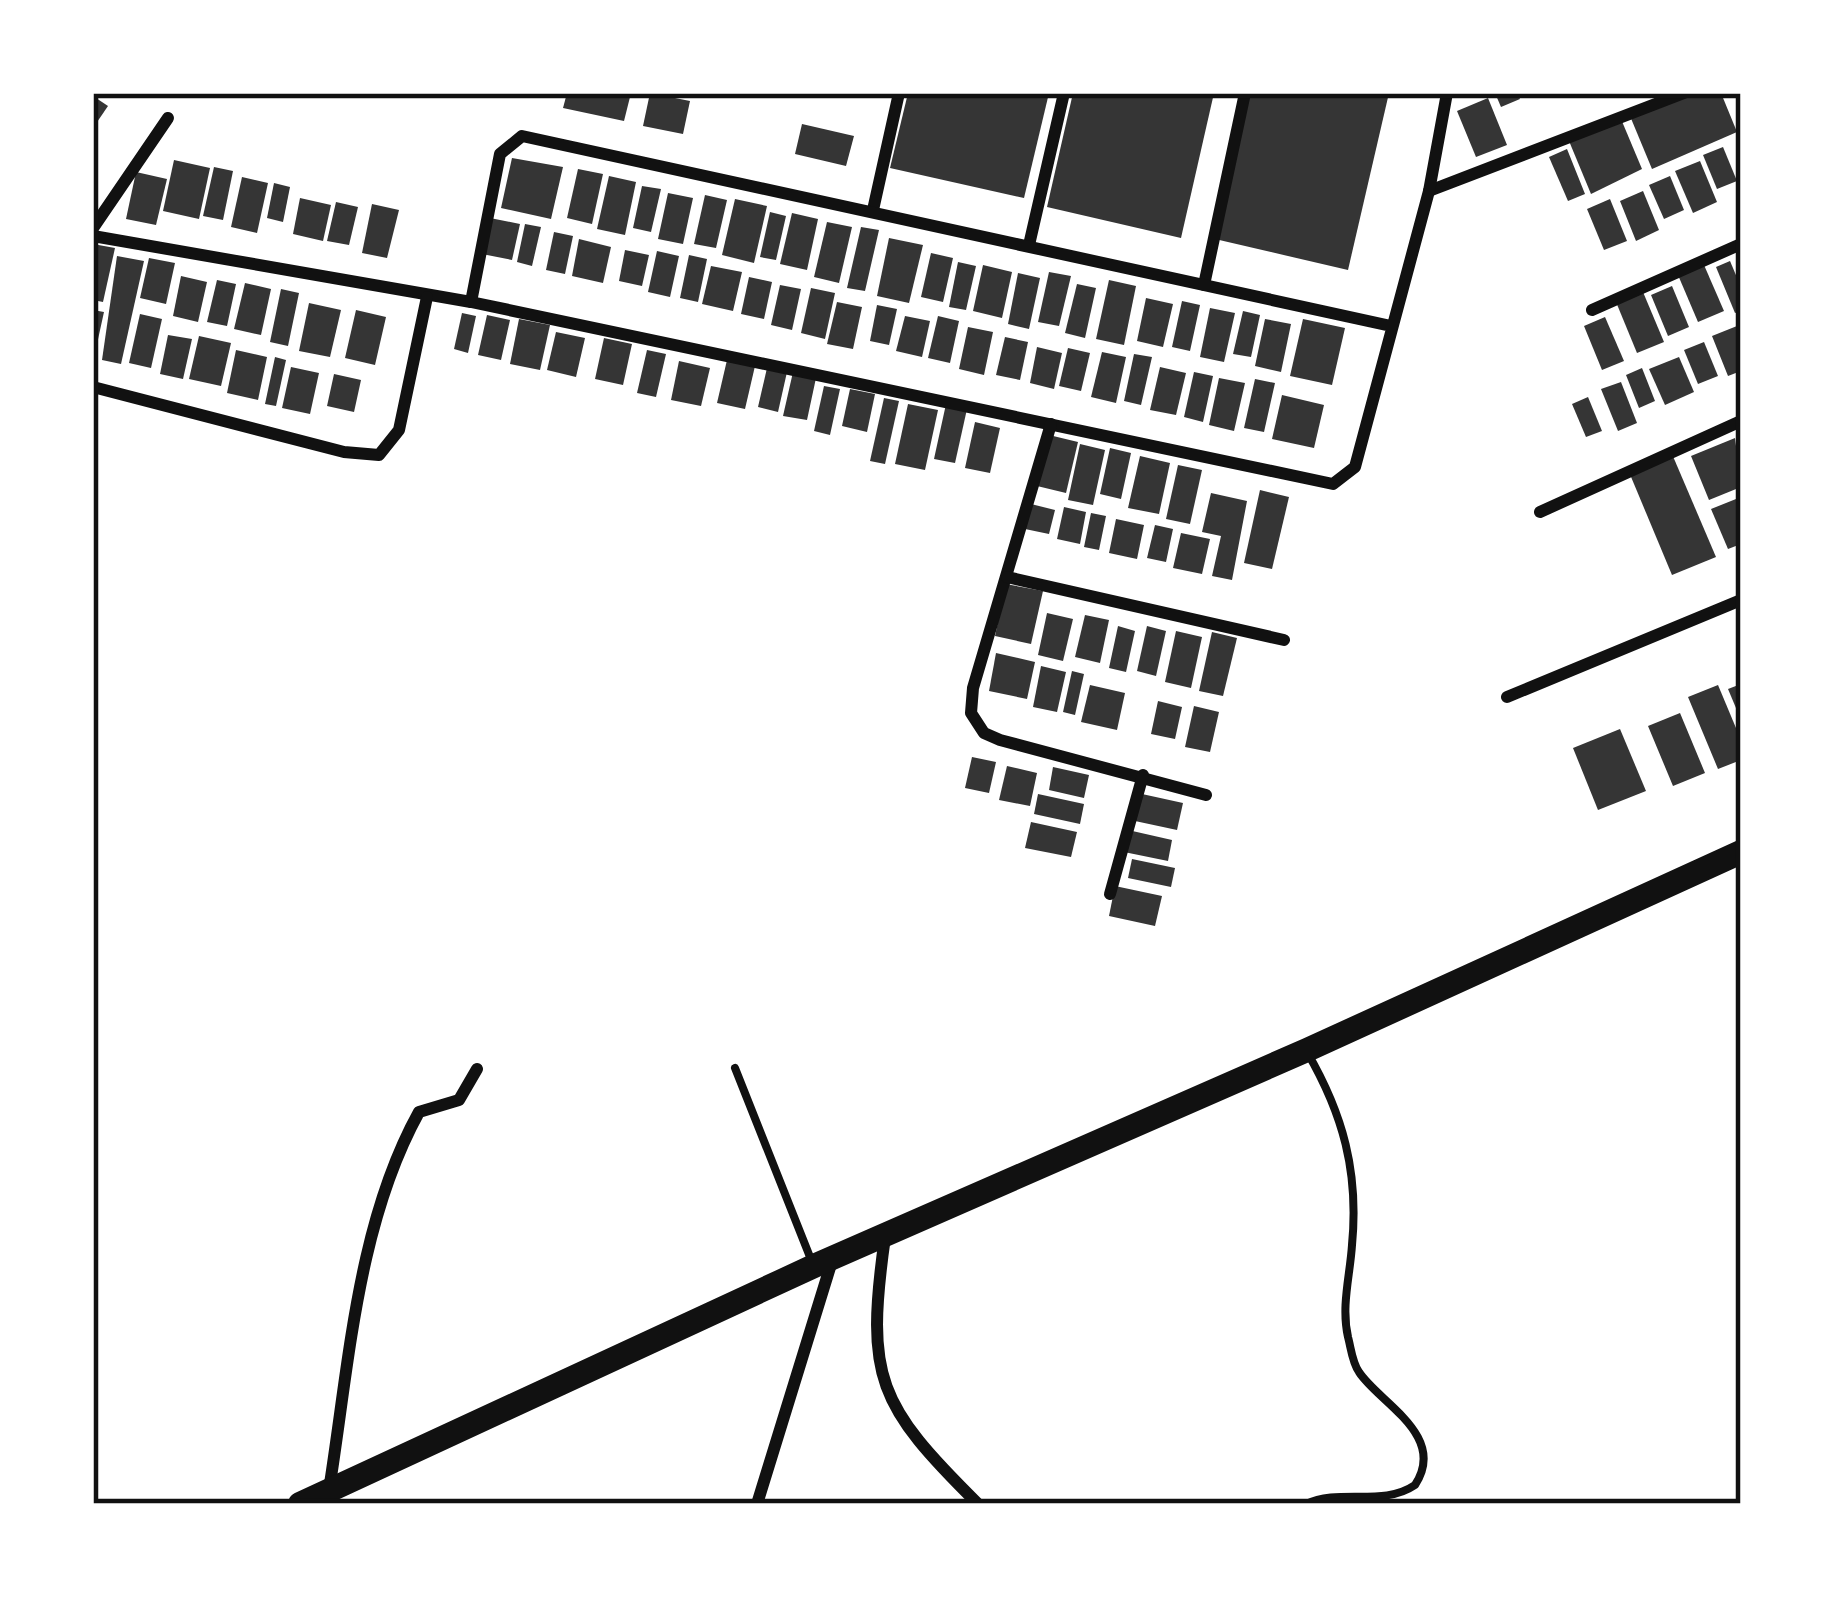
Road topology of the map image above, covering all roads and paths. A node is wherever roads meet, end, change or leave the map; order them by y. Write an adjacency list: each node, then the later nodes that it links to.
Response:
1 (899, 93): 8 (street)
2 (1064, 93): 11 (street)
3 (1245, 93): 12 (street)
4 (1447, 93): 7 (street)
5 (1684, 93): 7 (street)
6 (168, 118): 9 (street)
7 (1429, 190): 16 (street)
8 (873, 210): 11 (street); 14 (street)
9 (93, 231): 13 (street)
10 (1741, 244): 15 (street)
11 (1029, 245): 12 (street)
12 (1204, 285): 16 (street)
13 (427, 296): 14 (street); 17 (street)
14 (470, 302): 19 (street)
15 (1592, 310)
16 (1391, 326): 19 (street)
17 (93, 387)
18 (1741, 421): 20 (street)
19 (1051, 424): 21 (street)
20 (1540, 512)
21 (1007, 577): 23 (street); 25 (street)
22 (1741, 600): 24 (street)
23 (1283, 640)
24 (1507, 697)
25 (1143, 775): 26 (street); 28 (street)
26 (1206, 795)
27 (1741, 852): 29 (main road)
28 (1110, 894)
29 (1307, 1050): 32 (main road); 38 (lane)
30 (735, 1068): 33 (lane)
31 (477, 1070): 34 (street)
32 (886, 1236): 33 (main road); 37 (street)
33 (823, 1263): 34 (main road); 36 (street)
34 (329, 1491): 35 (main road)
35 (300, 1504)
36 (757, 1504)
37 (978, 1504)
38 (1306, 1504)

